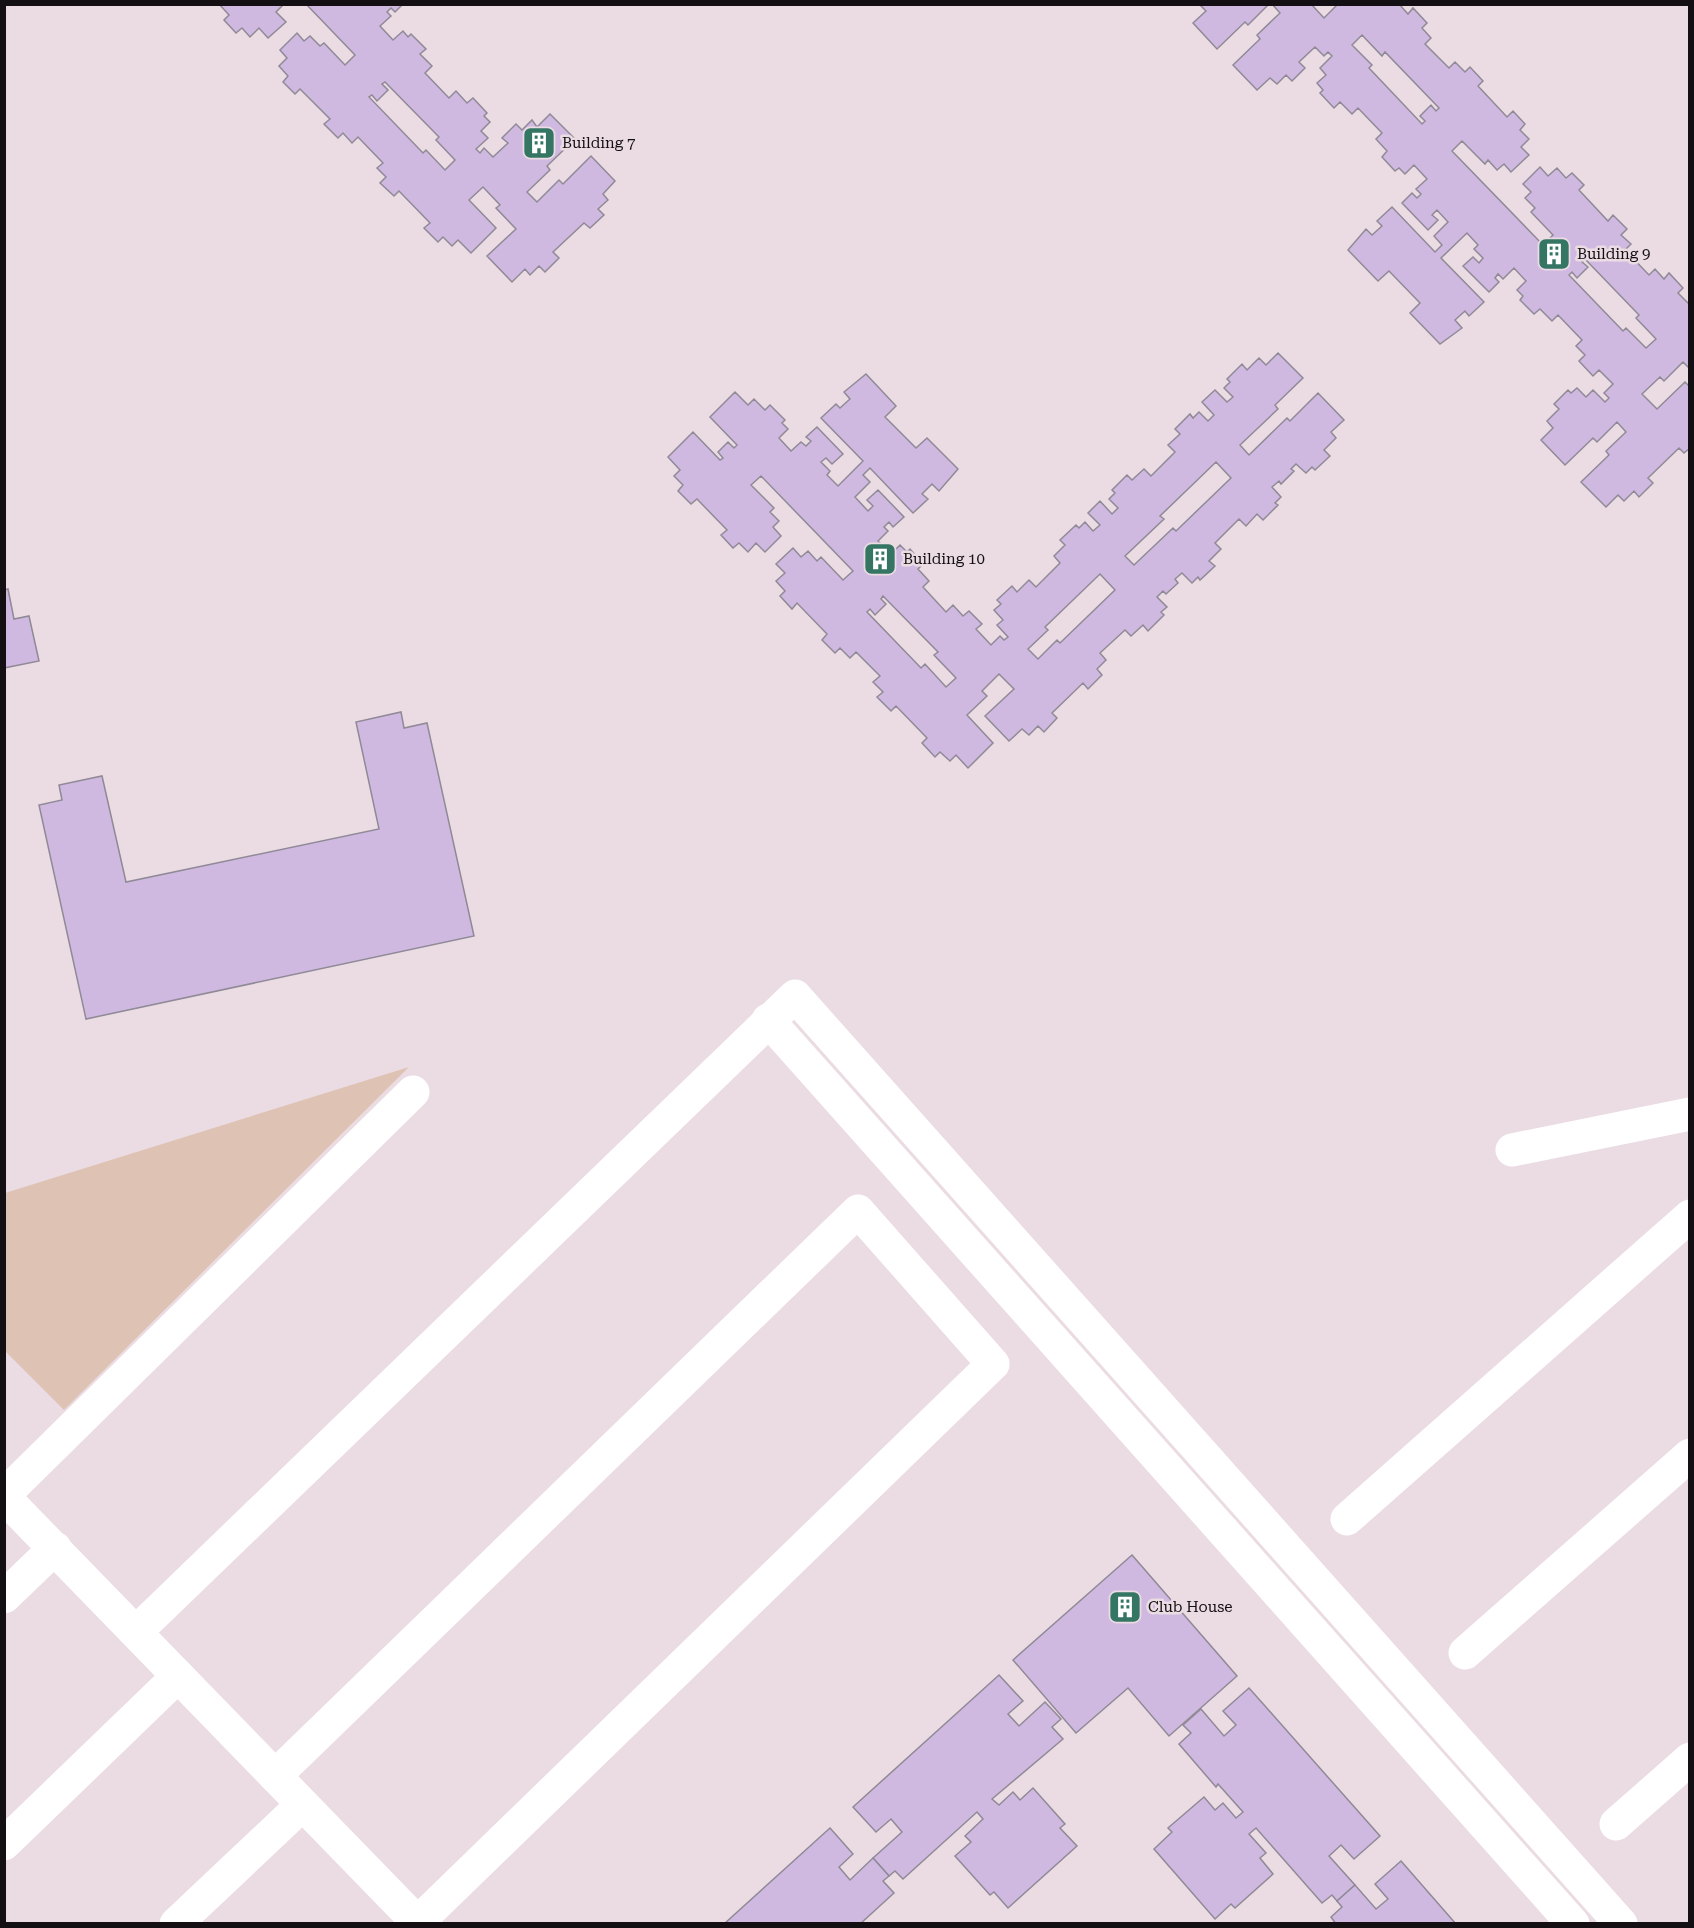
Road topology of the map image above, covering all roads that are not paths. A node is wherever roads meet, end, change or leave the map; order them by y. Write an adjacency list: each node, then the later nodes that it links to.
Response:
1 (768, 1020): 11 (street); 21 (street); 22 (street)
2 (413, 1092): 7 (street)
3 (1689, 1114): 4 (street)
4 (1512, 1150)
5 (1689, 1216): 8 (street)
6 (1689, 1455): 12 (street)
7 (4, 1496): 9 (street)
8 (1347, 1520)
9 (55, 1548): 10 (street); 11 (street)
10 (4, 1597)
11 (136, 1632): 13 (street)
12 (1465, 1653)
13 (178, 1676): 15 (street); 18 (street)
14 (1689, 1759): 17 (street)
15 (275, 1776): 16 (street); 20 (street)
16 (302, 1805): 19 (street); 20 (street)
17 (1616, 1824)
18 (4, 1844)
19 (176, 1923)
20 (418, 1923)
21 (1573, 1923)
22 (1621, 1923)

